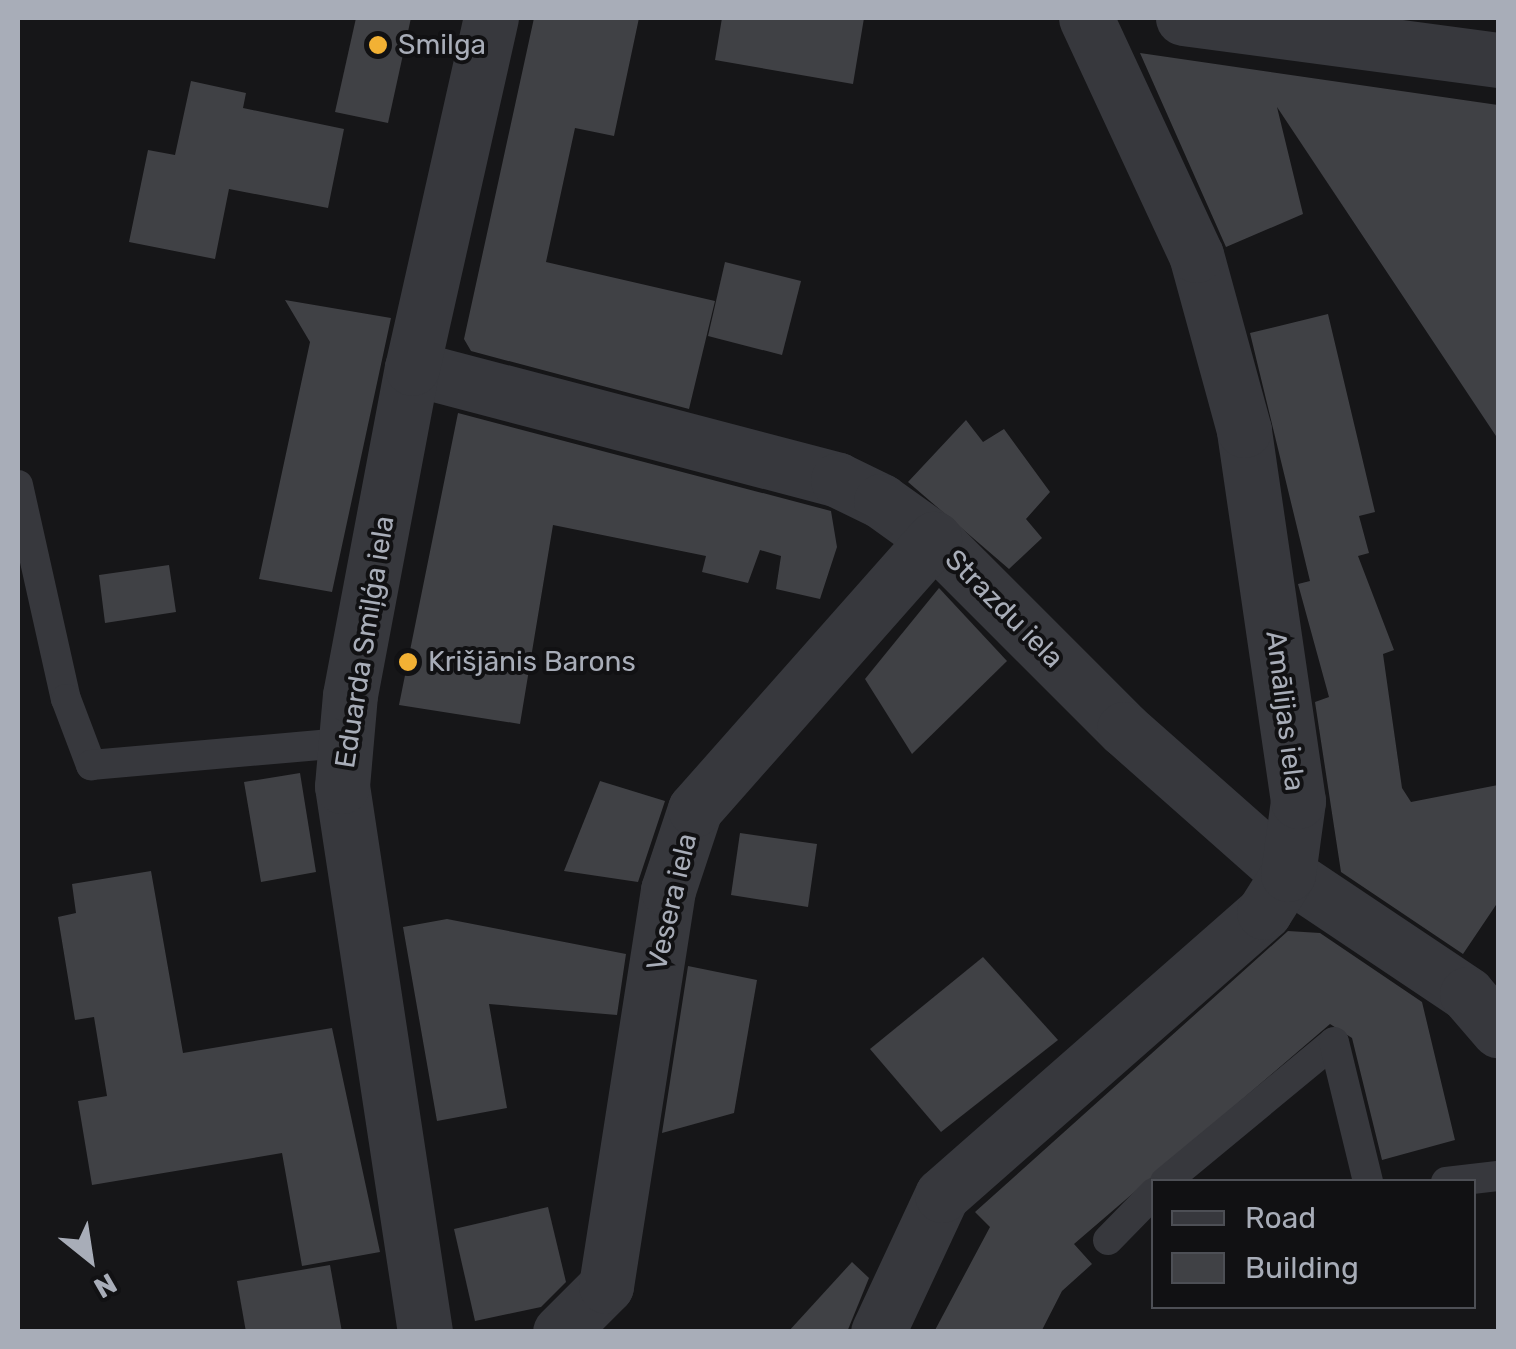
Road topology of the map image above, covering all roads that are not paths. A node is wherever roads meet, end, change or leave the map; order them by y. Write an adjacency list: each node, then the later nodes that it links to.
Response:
1 (491, 18): 5 (street, Eduarda Smiļģa iela)
2 (1086, 18): 9 (street, Amālijas iela)
3 (1183, 18): 4 (street)
4 (1498, 60)
5 (412, 368): 7 (street, Strazdu iela); 8 (street, Eduarda Smiļģa iela)
6 (18, 485): 8 (lane)
7 (934, 539): 9 (street, Strazdu iela); 18 (street, Vesera iela)
8 (345, 743): 17 (street, Eduarda Smiļģa iela)
9 (1288, 874): 10 (street, Strazdu iela); 19 (street, Amālijas iela)
10 (1498, 1030)
11 (1498, 1176): 14 (lane)
12 (1167, 1179): 13 (lane)
13 (1367, 1179)
14 (1472, 1179)
15 (1151, 1197): 16 (lane)
16 (1108, 1240)
17 (425, 1332)
18 (560, 1332)
19 (878, 1332)

